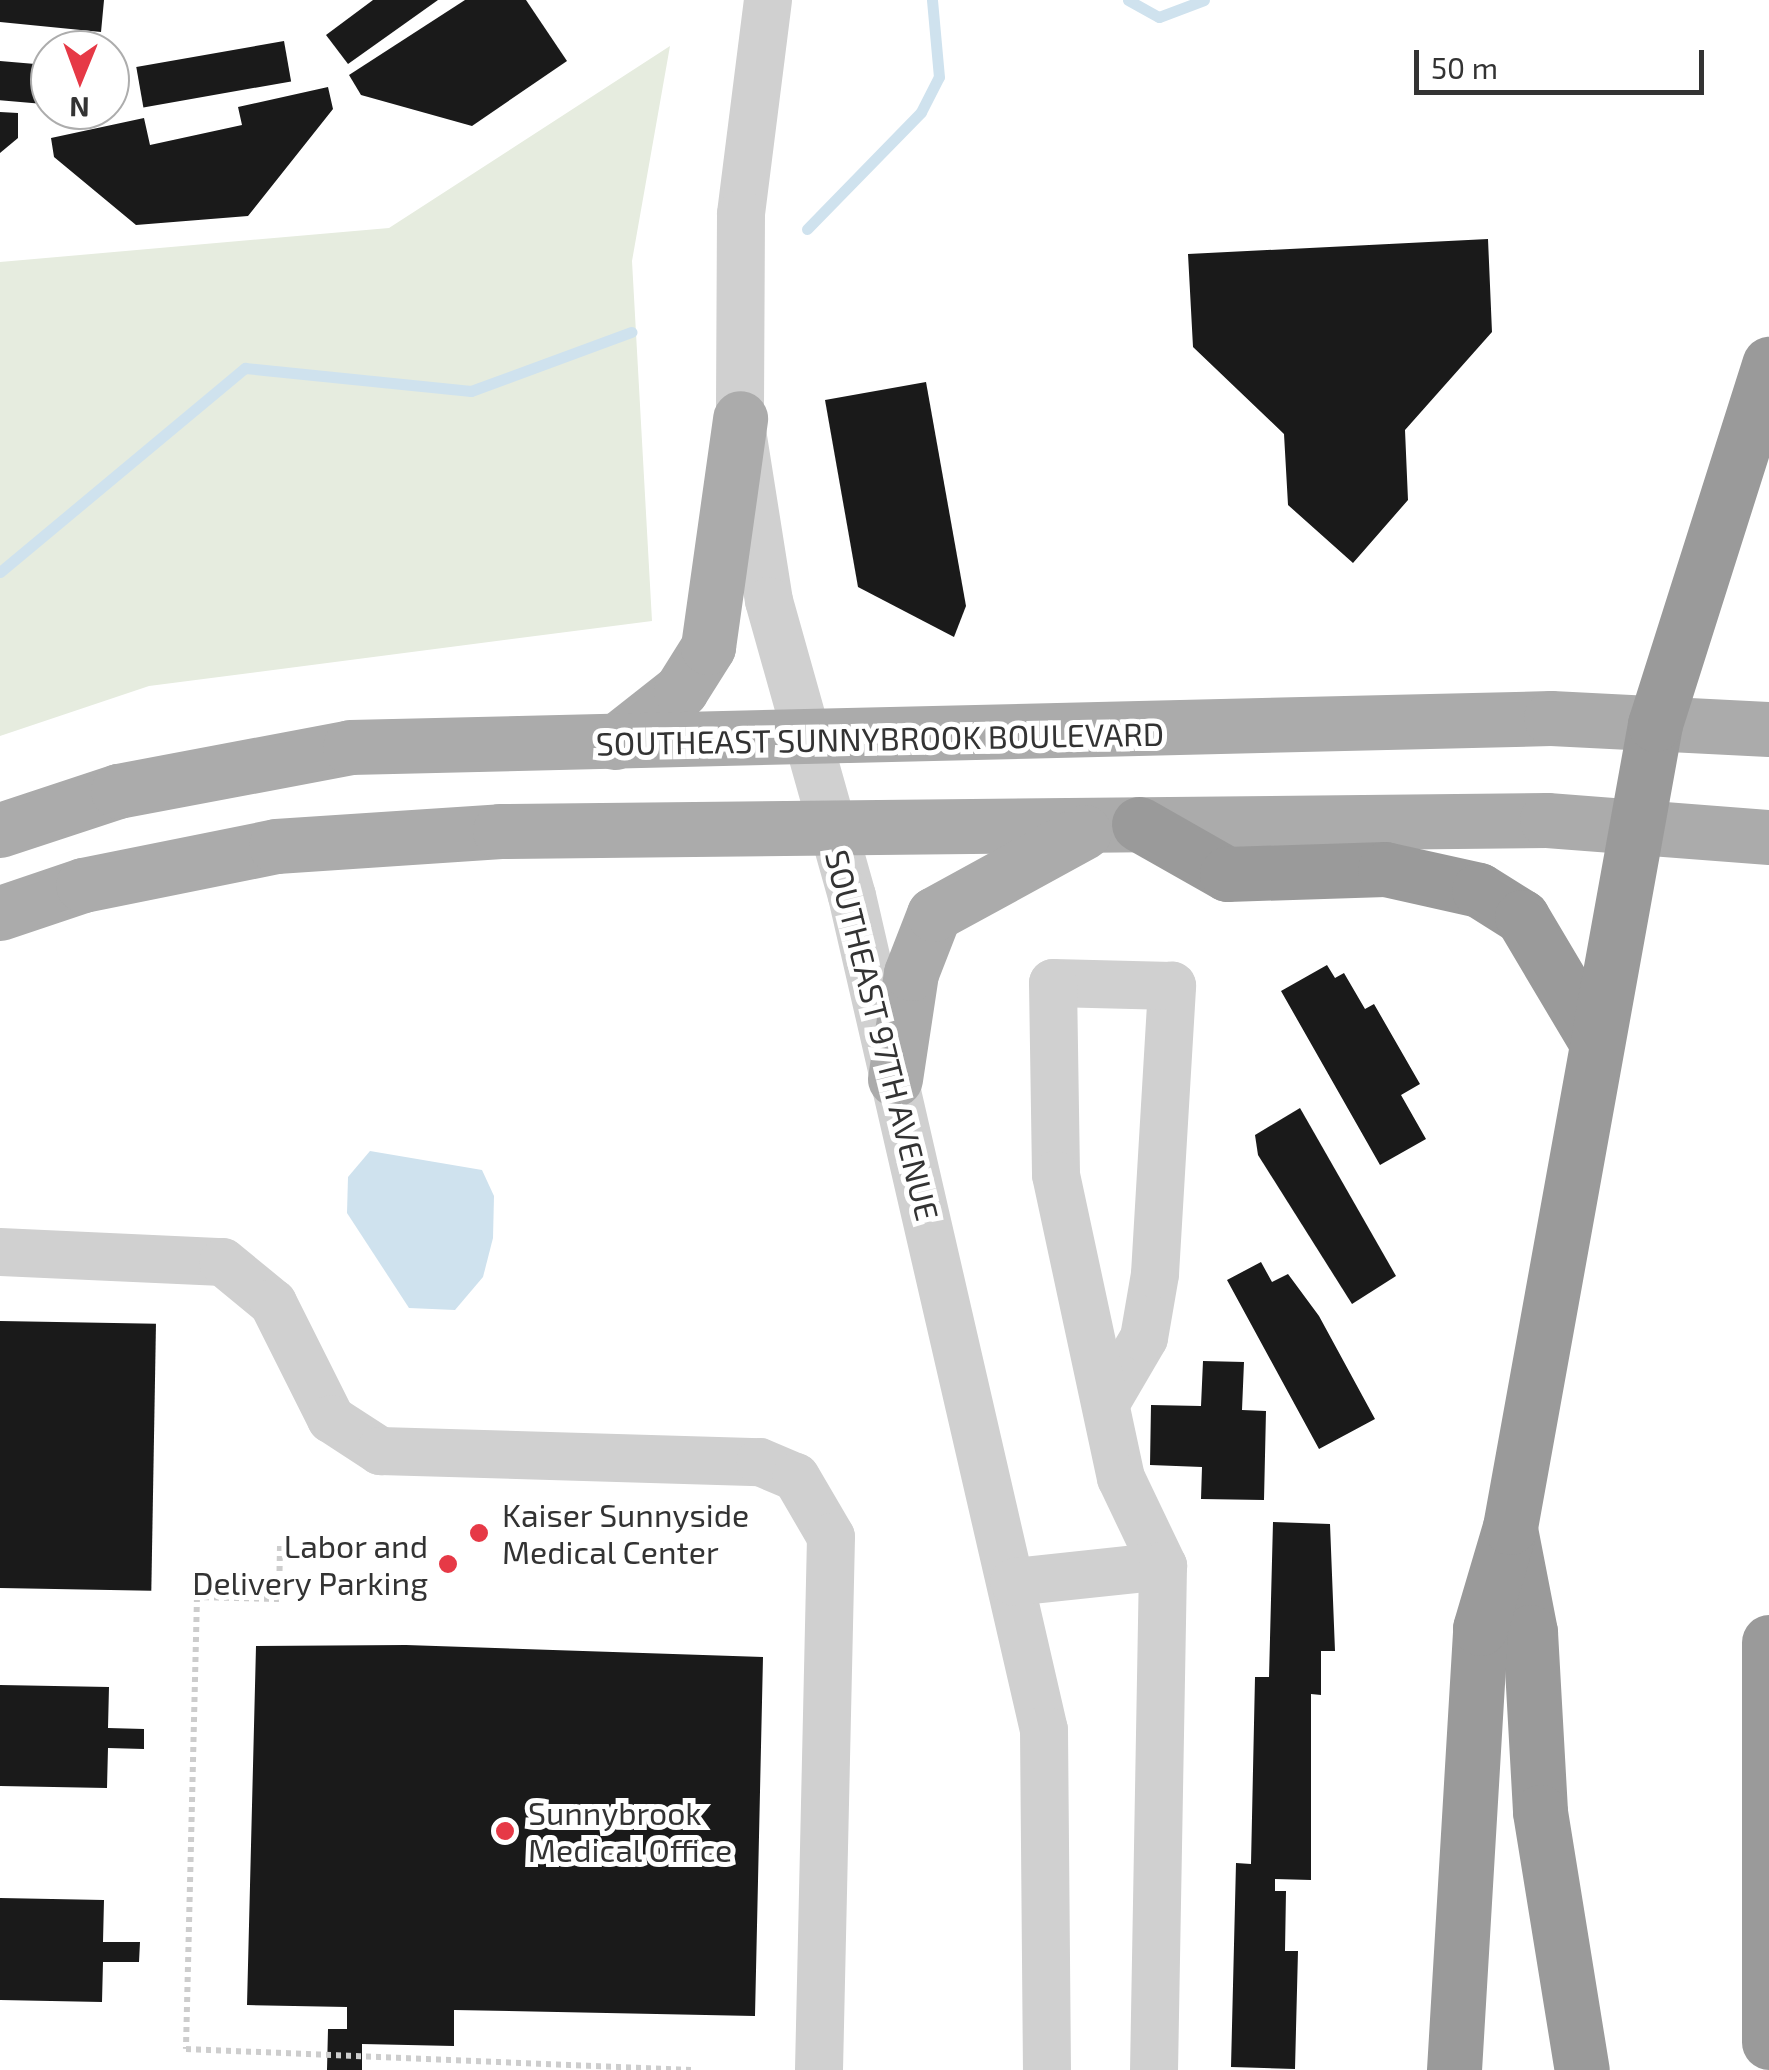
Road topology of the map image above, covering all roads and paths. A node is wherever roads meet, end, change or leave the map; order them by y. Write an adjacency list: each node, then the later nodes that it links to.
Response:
1 (768, 0): 3 (street, SOUTHEAST 97TH AVENUE)
2 (1769, 364): 4 (highway)
3 (740, 418): 6 (street, SOUTHEAST 97TH AVENUE); 7 (main road)
4 (1655, 724): 5 (main road, SOUTHEAST SUNNYBROOK BOULEVARD); 6 (main road, SOUTHEAST SUNNYBROOK BOULEVARD); 9 (highway)
5 (1762, 728)
6 (807, 741): 7 (main road, SOUTHEAST SUNNYBROOK BOULEVARD); 10 (street, SOUTHEAST 97TH AVENUE)
7 (615, 742): 11 (main road, SOUTHEAST SUNNYBROOK BOULEVARD)
8 (1120, 824): 9 (main road); 10 (main road); 14 (highway); 15 (main road)
9 (1633, 826): 12 (main road); 14 (highway)
10 (832, 827): 13 (main road); 15 (street, SOUTHEAST 97TH AVENUE)
11 (0, 830)
12 (1757, 836)
13 (0, 913)
14 (1592, 1035): 18 (highway)
15 (895, 1079): 21 (street, SOUTHEAST 97TH AVENUE)
16 (0, 1252): 25 (street)
17 (1110, 1396): 17 (street); 20 (street)
18 (1510, 1526): 28 (highway); 29 (highway)
19 (280, 1546): 24 (path)
20 (1163, 1566): 21 (street); 27 (street)
21 (1014, 1582): 26 (street, SOUTHEAST 97TH AVENUE)
22 (1769, 1642): 23 (highway)
23 (1769, 2042)
24 (692, 2070)
25 (819, 2070)
26 (1047, 2070)
27 (1154, 2070)
28 (1454, 2070)
29 (1582, 2070)

